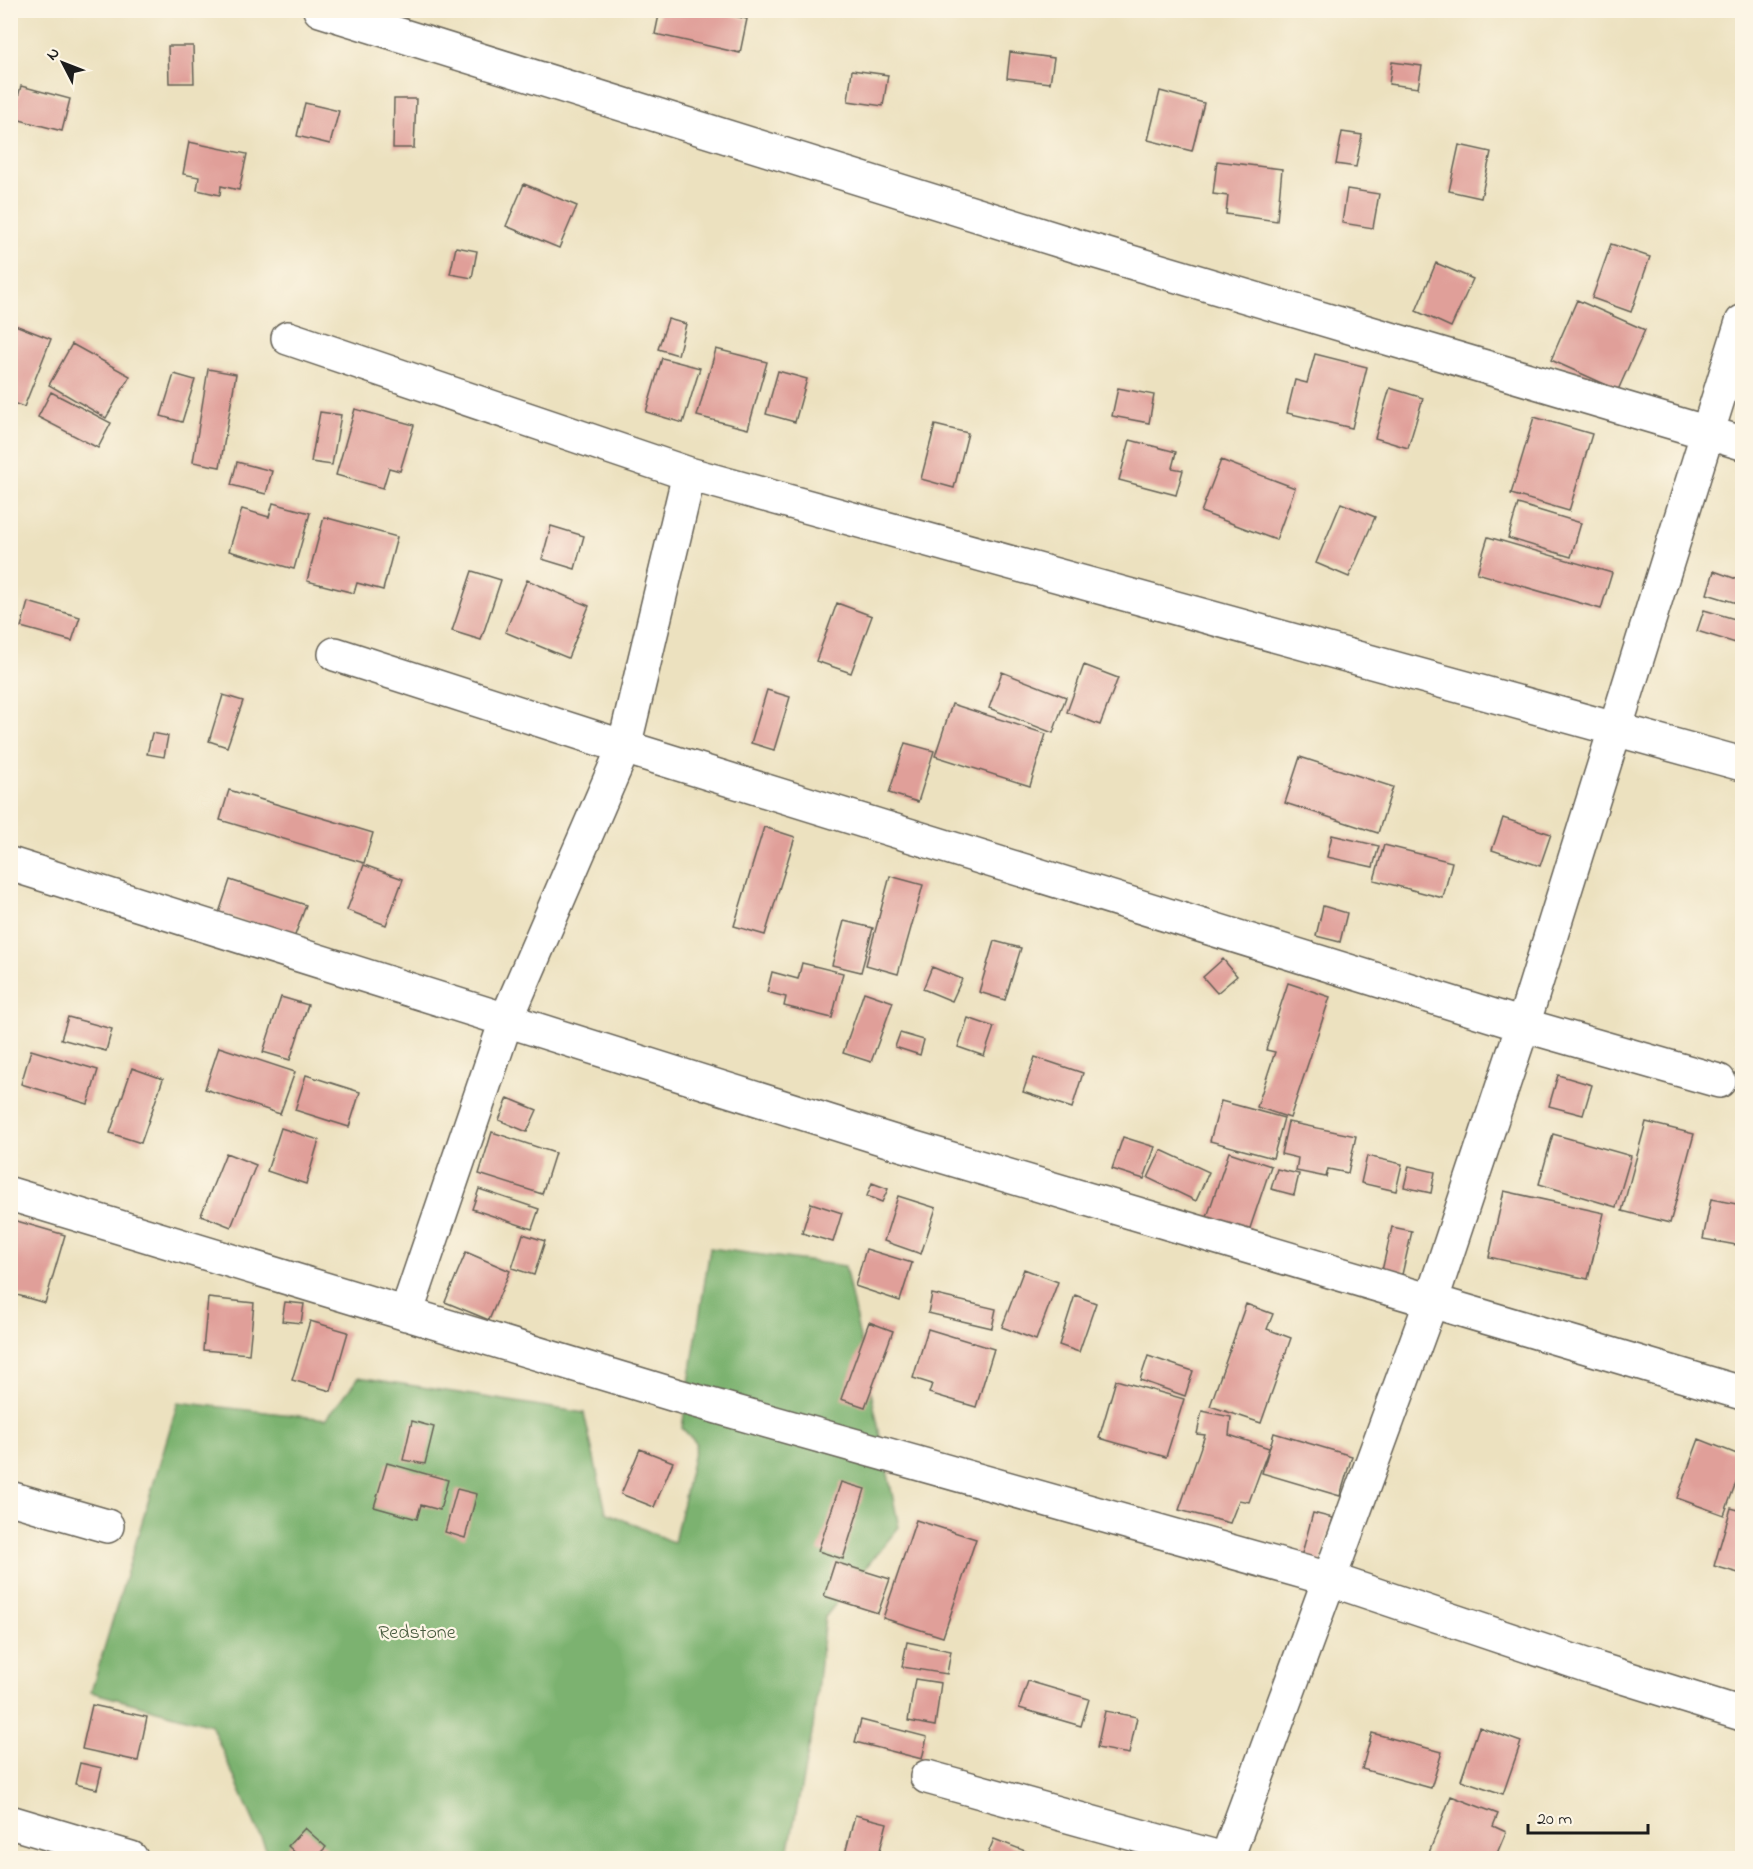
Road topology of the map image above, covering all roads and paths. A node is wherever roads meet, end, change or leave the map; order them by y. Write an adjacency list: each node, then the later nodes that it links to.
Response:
1 (320, 10): 4 (street)
2 (1743, 322): 4 (street)
3 (288, 338): 6 (street)
4 (1708, 434): 5 (street); 8 (street)
5 (1743, 443)
6 (689, 474): 8 (street); 9 (street)
7 (335, 654): 9 (street)
8 (1616, 728): 10 (street); 13 (street)
9 (624, 747): 12 (street); 13 (street)
10 (1743, 764)
11 (10, 864): 12 (street)
12 (507, 1018): 16 (street); 17 (street)
13 (1524, 1025): 14 (street); 16 (street)
14 (1719, 1081)
15 (10, 1194): 17 (street)
16 (1432, 1299): 18 (street); 21 (street)
17 (406, 1314): 21 (street)
18 (1743, 1393)
19 (10, 1498): 20 (street)
20 (107, 1526)
21 (1329, 1579): 22 (street); 27 (street)
22 (1743, 1714)
23 (927, 1778): 26 (street)
24 (10, 1822): 25 (street)
25 (130, 1858)
26 (1220, 1858)
27 (1227, 1858)

